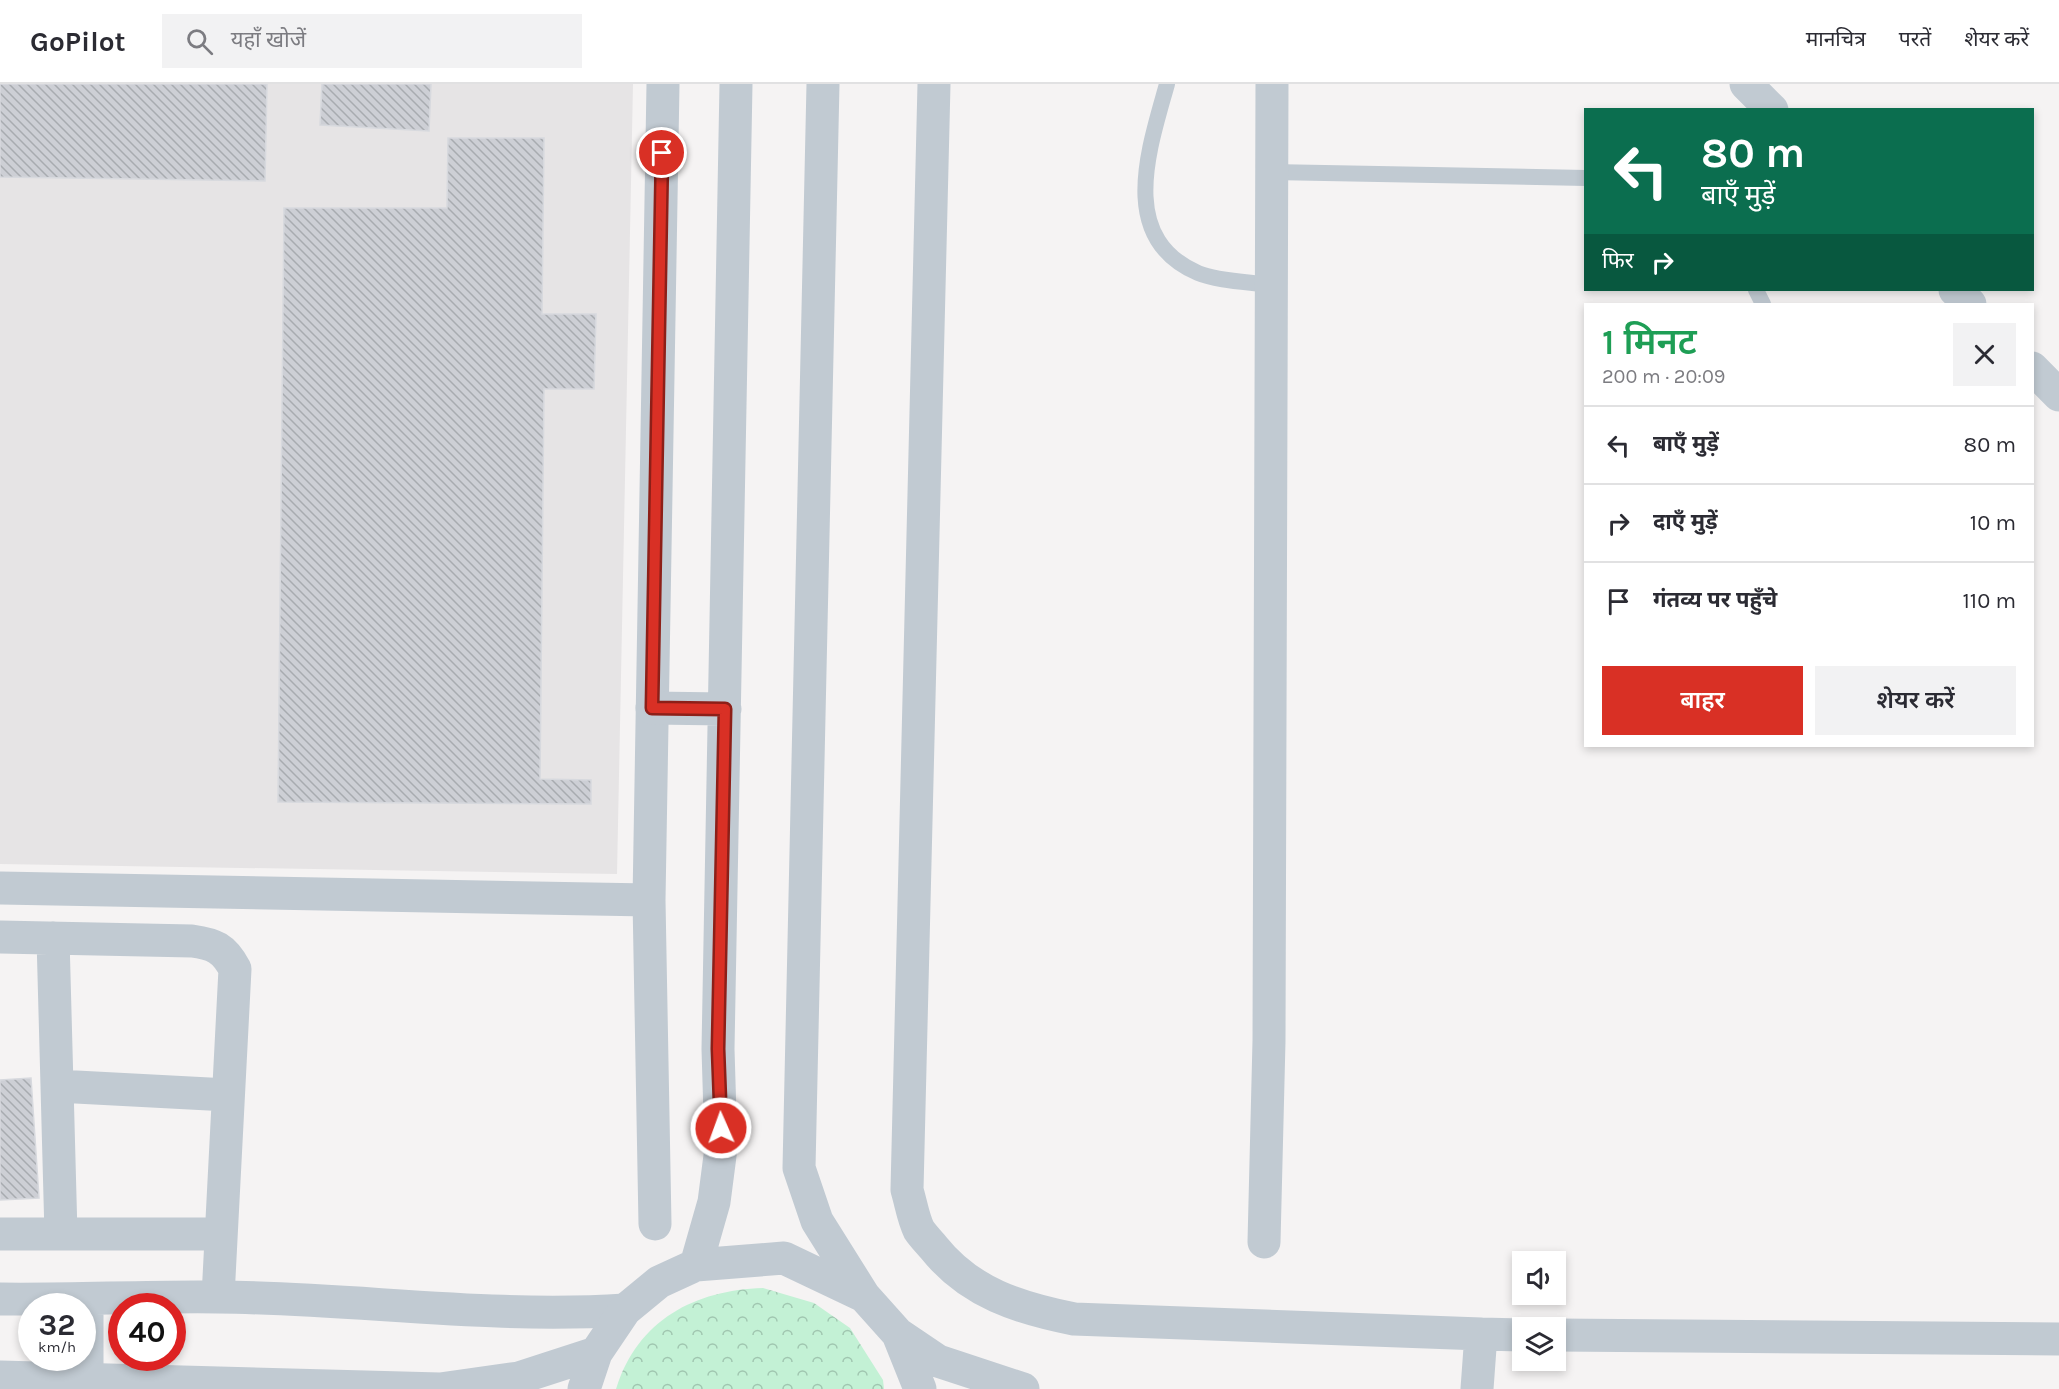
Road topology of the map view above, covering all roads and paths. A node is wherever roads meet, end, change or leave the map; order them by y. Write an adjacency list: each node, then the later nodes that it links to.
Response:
1 (663, 84): 16 (street)
2 (736, 84): 17 (street)
3 (823, 84): 30 (street)
4 (934, 84): 37 (street)
5 (1167, 84): 11 (lane)
6 (1272, 84): 9 (street)
7 (1746, 84): 8 (street)
8 (1770, 108)
9 (1271, 172): 10 (lane); 11 (street)
10 (1584, 178)
11 (1270, 285): 28 (street)
12 (1956, 291): 13 (street)
13 (1969, 303)
14 (2034, 370): 15 (street)
15 (2059, 395)
16 (652, 708): 17 (street); 19 (street)
17 (725, 709): 29 (street)
18 (0, 888): 19 (street)
19 (649, 900): 24 (street)
20 (0, 937): 21 (street)
21 (53, 938): 22 (street); 23 (street)
22 (57, 1086): 23 (street); 26 (street)
23 (228, 1095): 27 (street)
24 (655, 1224)
25 (0, 1234): 26 (street)
26 (61, 1234): 27 (street)
27 (221, 1234): 31 (street)
28 (1264, 1242)
29 (696, 1265): 30 (street); 35 (street)
30 (864, 1296): 36 (street)
31 (218, 1297): 34 (street); 35 (street)
32 (0, 1299): 33 (street)
33 (18, 1299)
34 (96, 1300)
35 (625, 1310): 41 (street)
36 (898, 1334): 46 (street); 47 (street)
37 (1481, 1334): 38 (street); 48 (street)
38 (1512, 1335)
39 (1566, 1335): 40 (street)
40 (2059, 1339)
41 (596, 1353): 44 (street); 45 (street)
42 (87, 1371): 44 (street)
43 (0, 1377): 44 (street)
44 (87, 1378)
45 (584, 1389)
46 (920, 1389)
47 (1023, 1389)
48 (1477, 1389)

